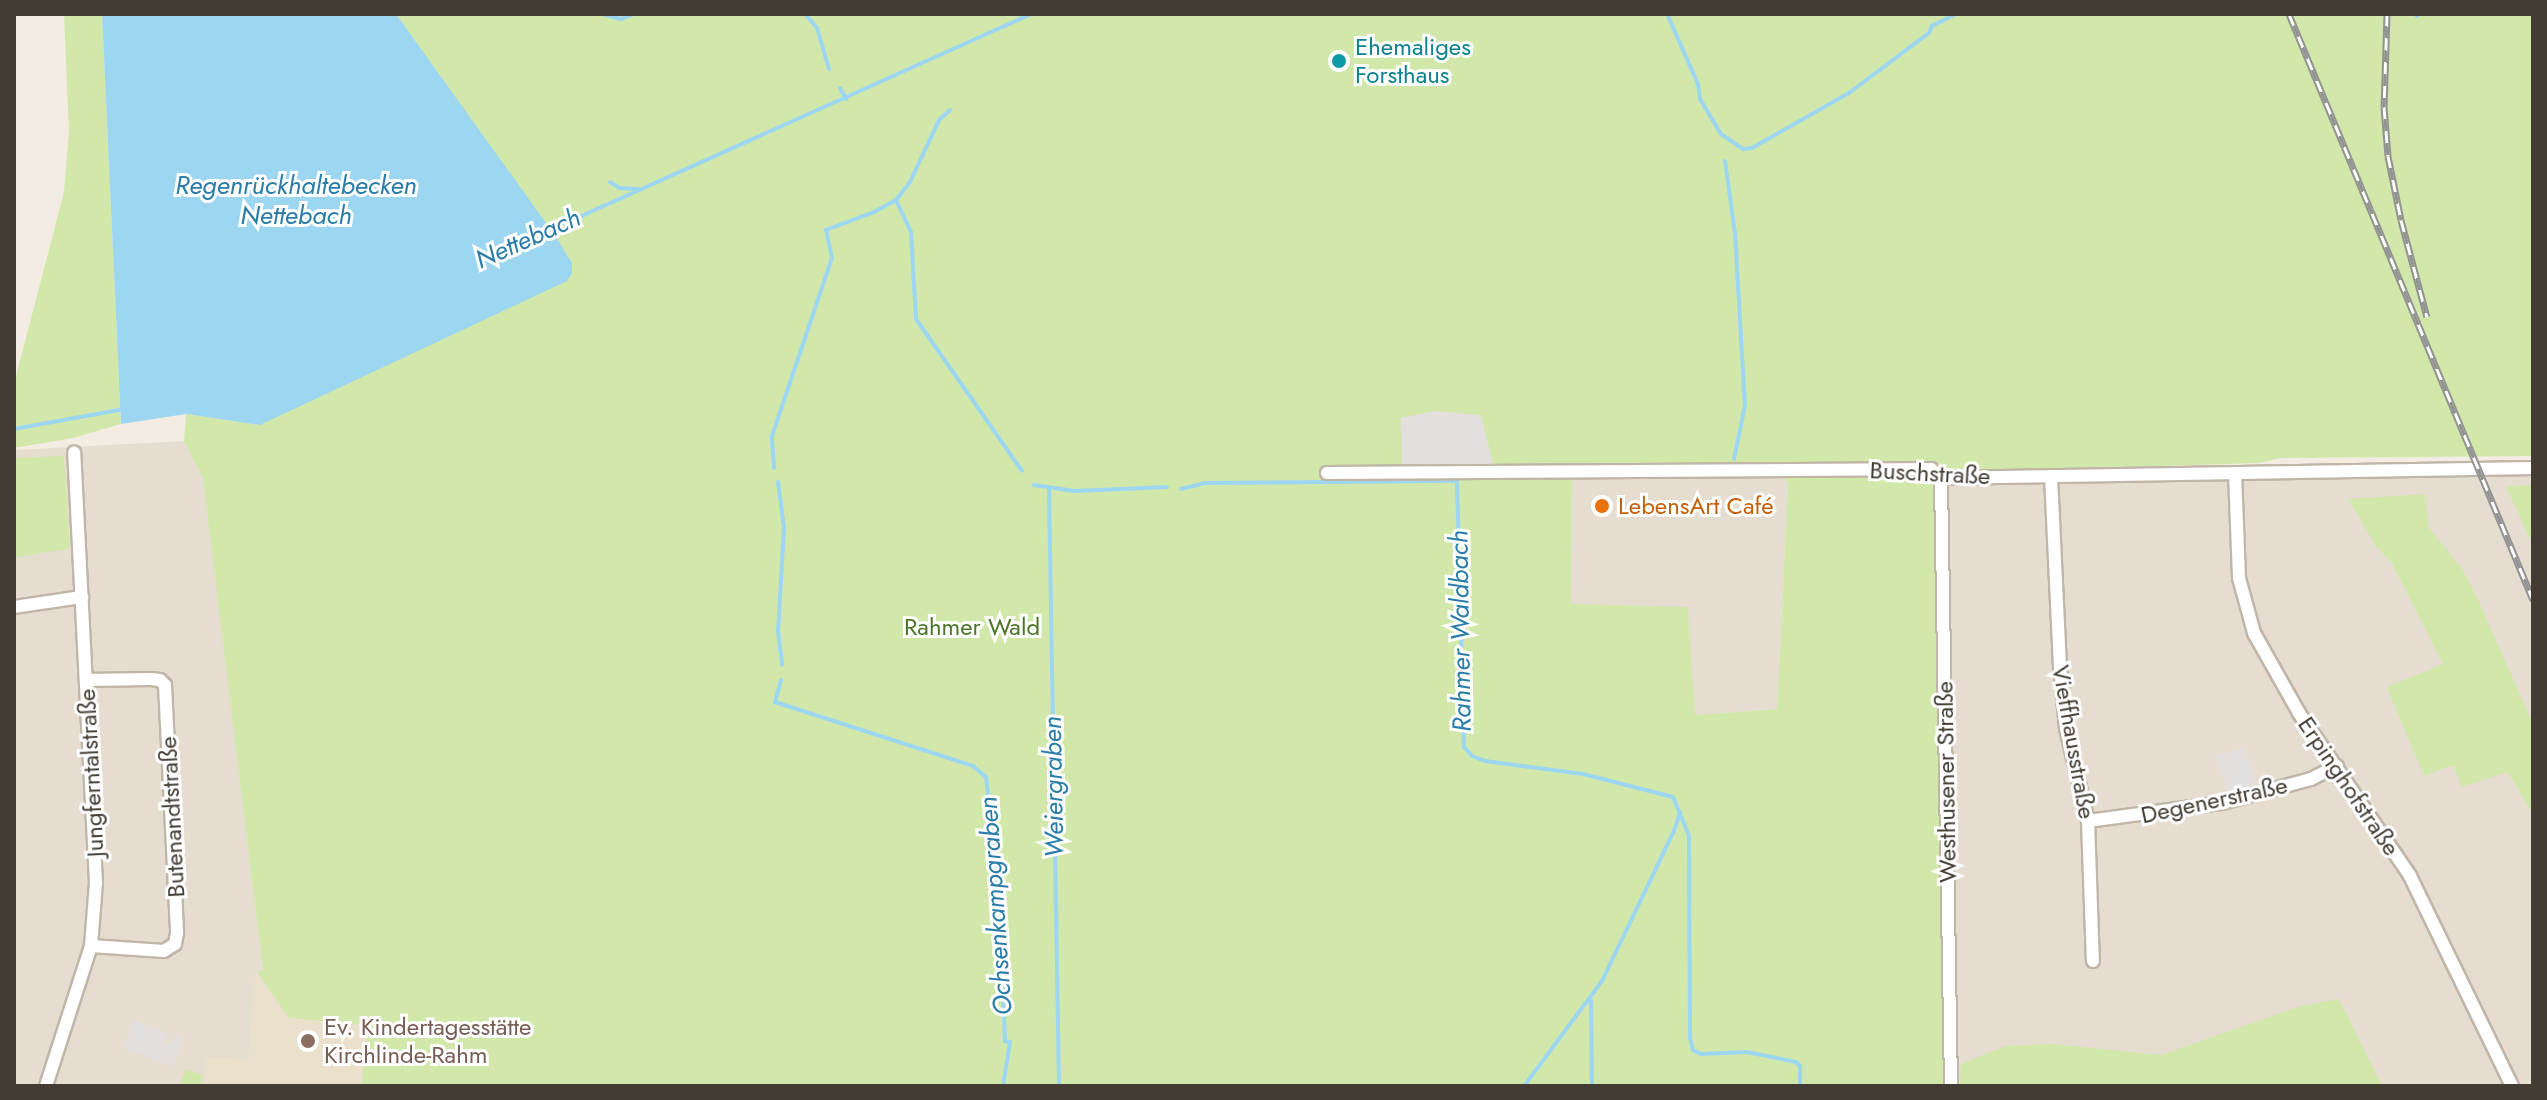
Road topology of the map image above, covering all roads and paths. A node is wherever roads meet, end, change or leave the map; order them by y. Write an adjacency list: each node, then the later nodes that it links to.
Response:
1 (74, 453): 7 (street, Jungferntalstraße)
2 (2533, 468): 4 (street, Buschstraße)
3 (1327, 473): 6 (street, Buschstraße)
4 (2235, 473): 5 (street, Buschstraße); 10 (street, Erpinghofstraße)
5 (2051, 476): 6 (street, Buschstraße); 11 (street, Vieffhausstraße)
6 (1941, 478): 15 (street, Westhusener Straße)
7 (82, 597): 8 (street); 9 (street, Jungferntalstraße)
8 (14, 607)
9 (87, 680): 12 (street, Jungferntalstraße); 12 (street, Butenandtstraße)
10 (2337, 766): 11 (street, Degenerstraße); 16 (street, Erpinghofstraße)
11 (2088, 821): 13 (street, Vieffhausstraße)
12 (91, 946): 14 (street, Jungferntalstraße)
13 (2093, 961)
14 (46, 1086)
15 (1951, 1086)
16 (2512, 1086)

